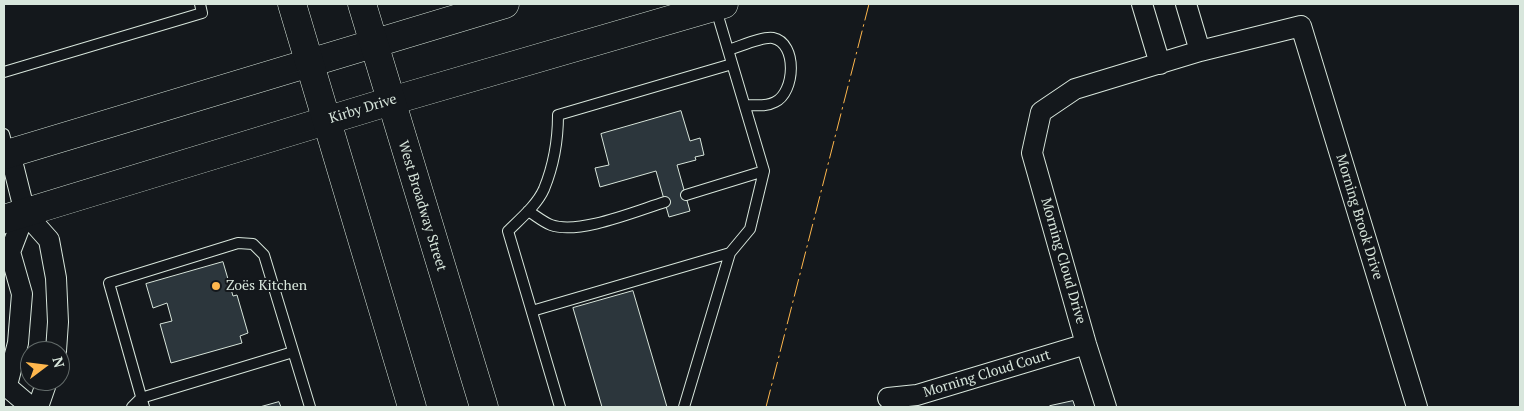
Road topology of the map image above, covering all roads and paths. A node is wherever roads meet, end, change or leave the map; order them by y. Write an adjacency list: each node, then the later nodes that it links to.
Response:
1 (200, 4): 14 (lane)
2 (292, 4): 11 (main road)
3 (362, 4): 8 (main road, West Broadway Street)
4 (505, 4): 8 (main road)
5 (1142, 4): 13 (street)
6 (1186, 4): 10 (street)
7 (718, 5): 9 (lane); 15 (main road, Kirby Drive)
8 (374, 44): 11 (main road); 15 (main road, West Broadway Street)
9 (728, 50): 12 (lane); 16 (lane)
10 (1200, 51): 13 (street); 42 (street, Morning Brook Drive)
11 (310, 64): 17 (main road); 18 (main road)
12 (732, 64): 16 (lane); 22 (lane)
13 (1160, 64): 27 (street, Morning Cloud Drive)
14 (4, 72)
15 (390, 101): 17 (main road, Kirby Drive); 38 (main road, West Broadway Street)
16 (745, 105): 19 (lane)
17 (327, 120): 23 (main road, Kirby Drive); 37 (main road)
18 (5, 148): 23 (street)
19 (764, 171): 20 (lane); 24 (lane)
20 (686, 195)
21 (665, 202): 22 (lane)
22 (528, 211): 25 (lane)
23 (15, 216): 26 (street); 29 (street)
24 (730, 253): 25 (lane); 40 (lane)
25 (532, 310): 39 (lane)
26 (57, 341)
27 (1086, 344): 31 (street, Morning Cloud Court); 41 (street, Morning Cloud Drive)
28 (293, 352): 32 (lane); 32 (lane); 36 (lane)
29 (5, 385): 33 (street)
30 (44, 391): 34 (street)
31 (888, 398)
32 (143, 403): 35 (lane)
33 (30, 407)
34 (38, 407)
35 (132, 407)
36 (310, 407)
37 (412, 407)
38 (484, 407)
39 (560, 407)
40 (684, 407)
41 (1106, 407)
42 (1417, 407)

